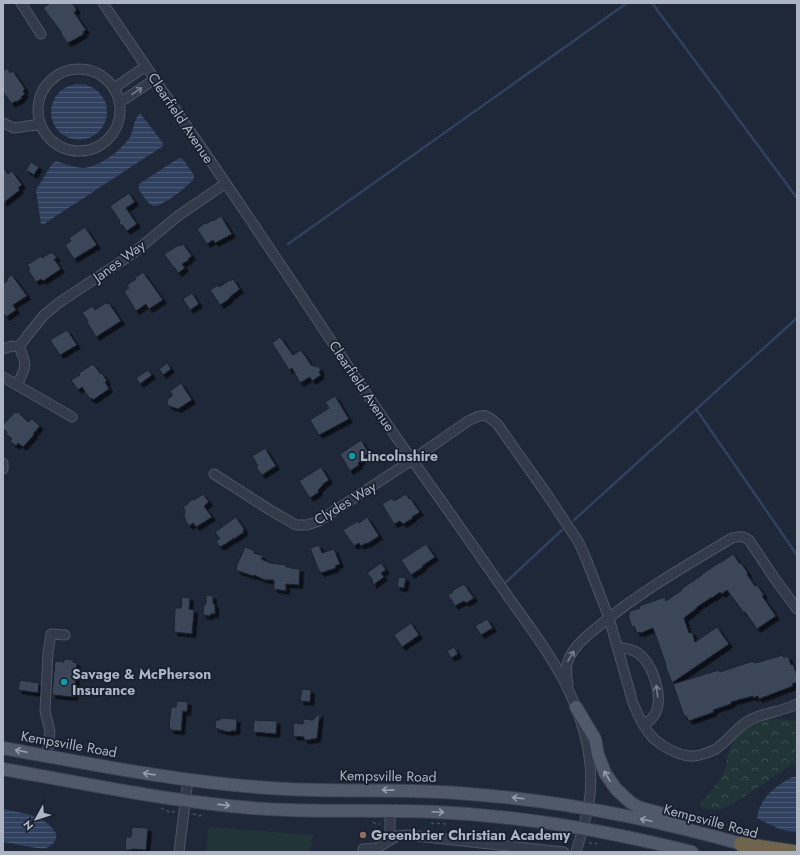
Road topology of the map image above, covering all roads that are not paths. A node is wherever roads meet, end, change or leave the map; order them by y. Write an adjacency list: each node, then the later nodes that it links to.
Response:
1 (103, 3): 4 (street, Clearfield Avenue)
2 (24, 4): 3 (street)
3 (41, 34)
4 (146, 66): 5 (street, Clearfield Avenue); 6 (street)
5 (155, 80): 7 (street, one-way to 5); 10 (street, Clearfield Avenue)
6 (114, 88): 7 (street); 8 (street)
7 (119, 104): 8 (street)
8 (41, 124): 9 (street)
9 (4, 126)
10 (226, 183): 11 (street, Janes Way); 16 (street, Clearfield Avenue)
11 (19, 347): 12 (street); 14 (street)
12 (3, 349)
13 (3, 377): 14 (street)
14 (17, 385): 15 (street)
15 (72, 417)
16 (412, 460): 19 (street, Clydes Way); 21 (street, Clydes Way); 24 (street, Clearfield Avenue)
17 (3, 463): 18 (street)
18 (3, 469)
19 (214, 474)
20 (797, 609): 21 (street)
21 (609, 618): 23 (street, Clydes Way); 24 (street, one-way to 21)
22 (65, 635): 29 (street)
23 (617, 647): 27 (street, Clydes Way); 27 (street, one-way to 23)
24 (570, 694): 26 (street, Clearfield Avenue)
25 (797, 704): 27 (street, Clydes Way)
26 (576, 707): 33 (street, Clearfield Avenue); 36 (main road, one-way to 26)
27 (644, 725)
28 (3, 748): 29 (main road, Kempsville Road, one-way to 28)
29 (47, 756): 31 (main road, Kempsville Road, one-way to 29)
30 (3, 769): 32 (main road)
31 (188, 780): 32 (street); 33 (main road, Kempsville Road, one-way to 31)
32 (185, 801): 34 (main road, one-way to 34); 39 (street)
33 (588, 809): 35 (street, Clearfield Avenue); 36 (main road, Kempsville Road, one-way to 33)
34 (390, 811): 35 (main road, one-way to 35); 38 (street)
35 (583, 829): 42 (street, Clearfield Avenue); 43 (main road)
36 (711, 836): 37 (main road, Kempsville Road)
37 (741, 844): 44 (main road, Kempsville Road); 45 (highway)
38 (385, 845): 40 (street); 41 (street)
39 (179, 852)
40 (363, 852)
41 (564, 852)
42 (576, 852)
43 (692, 852)
44 (769, 852)
45 (794, 852)

